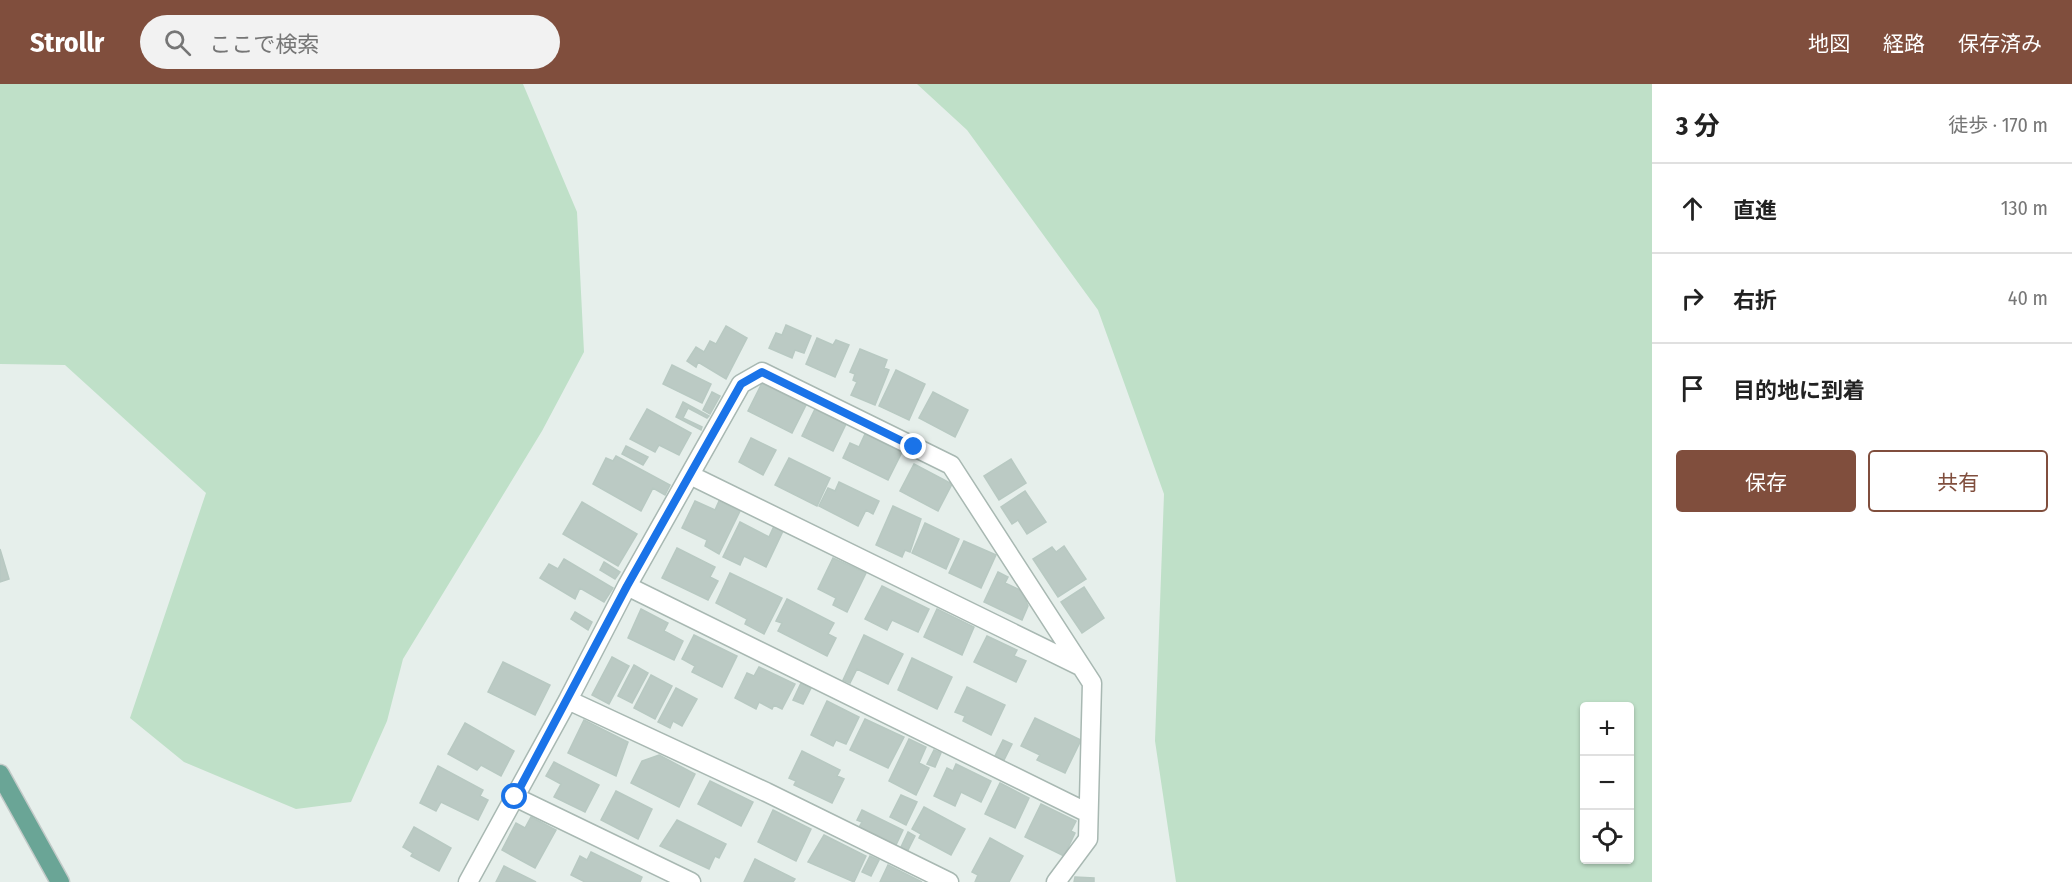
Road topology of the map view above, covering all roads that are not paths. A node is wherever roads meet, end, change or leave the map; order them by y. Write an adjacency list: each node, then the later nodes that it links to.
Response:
1 (690, 475): 2 (street); 3 (street); 3 (street)
2 (627, 586): 4 (street); 7 (street)
3 (1082, 667): 7 (street)
4 (568, 700): 6 (street); 11 (street)
5 (0, 774): 8 (main road)
6 (515, 797): 9 (street); 10 (street)
7 (1088, 813): 12 (street)
8 (60, 882)
9 (468, 882)
10 (691, 882)
11 (949, 882)
12 (1056, 882)

